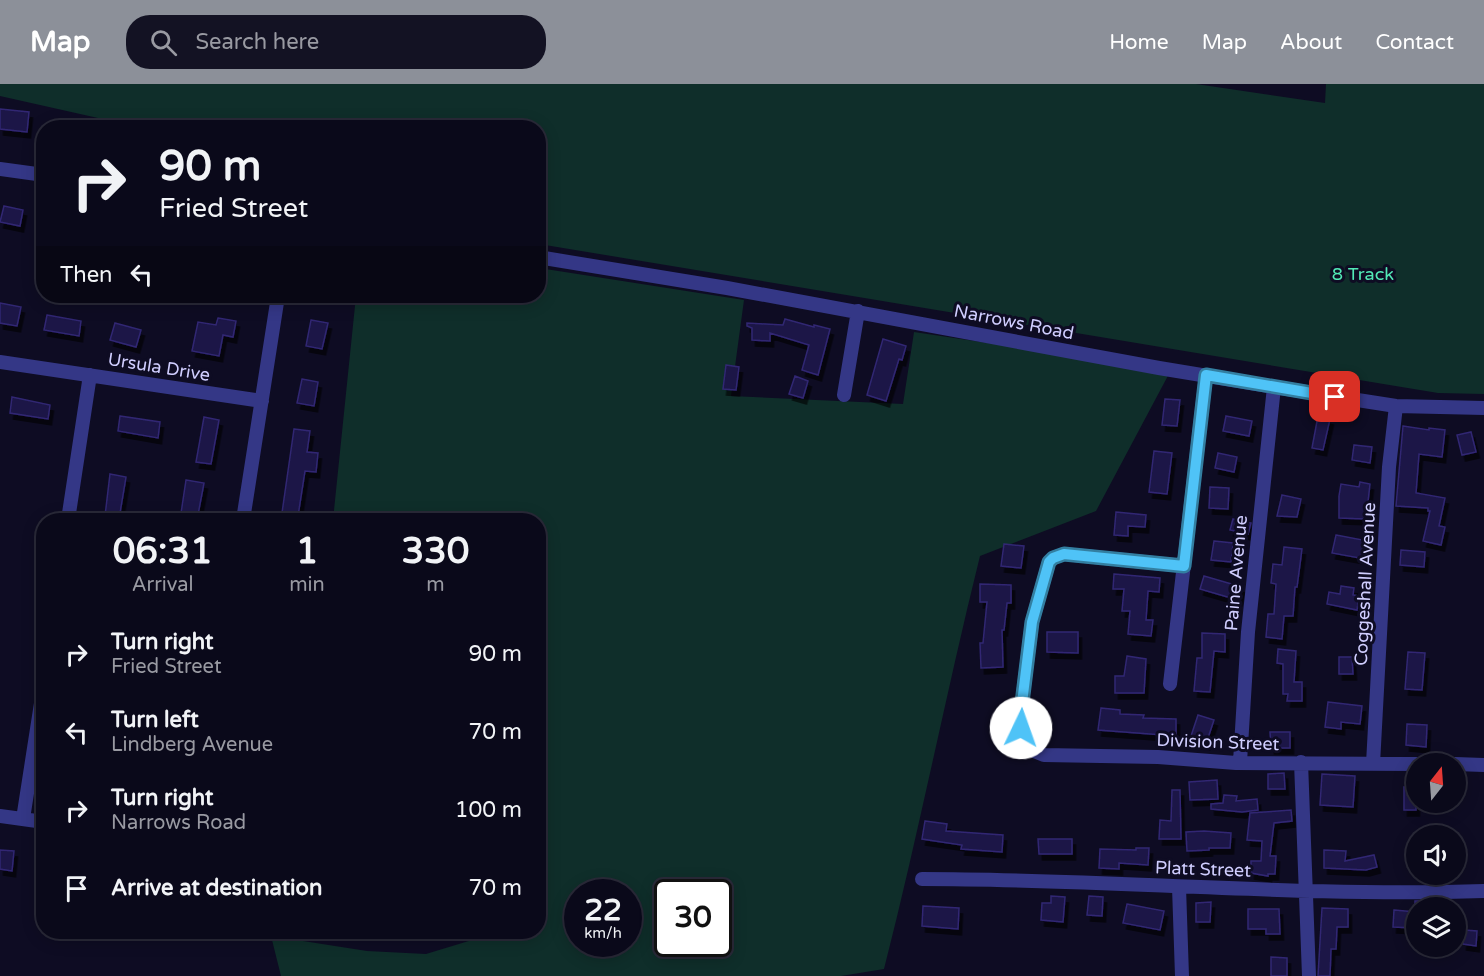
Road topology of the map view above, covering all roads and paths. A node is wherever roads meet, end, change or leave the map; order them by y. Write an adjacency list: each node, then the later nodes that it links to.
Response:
1 (0, 169): 2 (street)
2 (36, 174)
3 (546, 258): 5 (street, Narrows Road)
4 (277, 303): 11 (street)
5 (858, 311): 8 (street, Narrows Road); 10 (street)
6 (0, 362): 7 (street)
7 (90, 375): 11 (street, Ursula Drive); 14 (street, Ursula Drive)
8 (1206, 375): 9 (street, Narrows Road); 16 (street)
9 (1274, 387): 12 (street, Narrows Road); 19 (street, Paine Avenue)
10 (844, 395)
11 (262, 401): 15 (street)
12 (1396, 406): 13 (street, Narrows Road); 21 (street, Coggeshall Avenue)
13 (1484, 408)
14 (69, 513)
15 (244, 513)
16 (1184, 566): 17 (street); 19 (street, Division Street)
17 (1170, 684)
18 (36, 738): 26 (street)
19 (1240, 762): 20 (street, Division Street)
20 (1301, 762): 21 (street, Division Street); 30 (street)
21 (1373, 764): 22 (street, Division Street)
22 (1406, 764)
23 (1466, 764): 24 (street)
24 (1484, 765)
25 (0, 816): 26 (street)
26 (24, 819): 27 (street)
27 (36, 821)
28 (922, 879): 29 (street, Platt Street)
29 (1179, 887): 30 (street, Platt Street); 32 (street)
30 (1305, 889): 31 (street, Platt Street); 33 (street)
31 (1484, 891)
32 (1182, 976)
33 (1309, 976)

